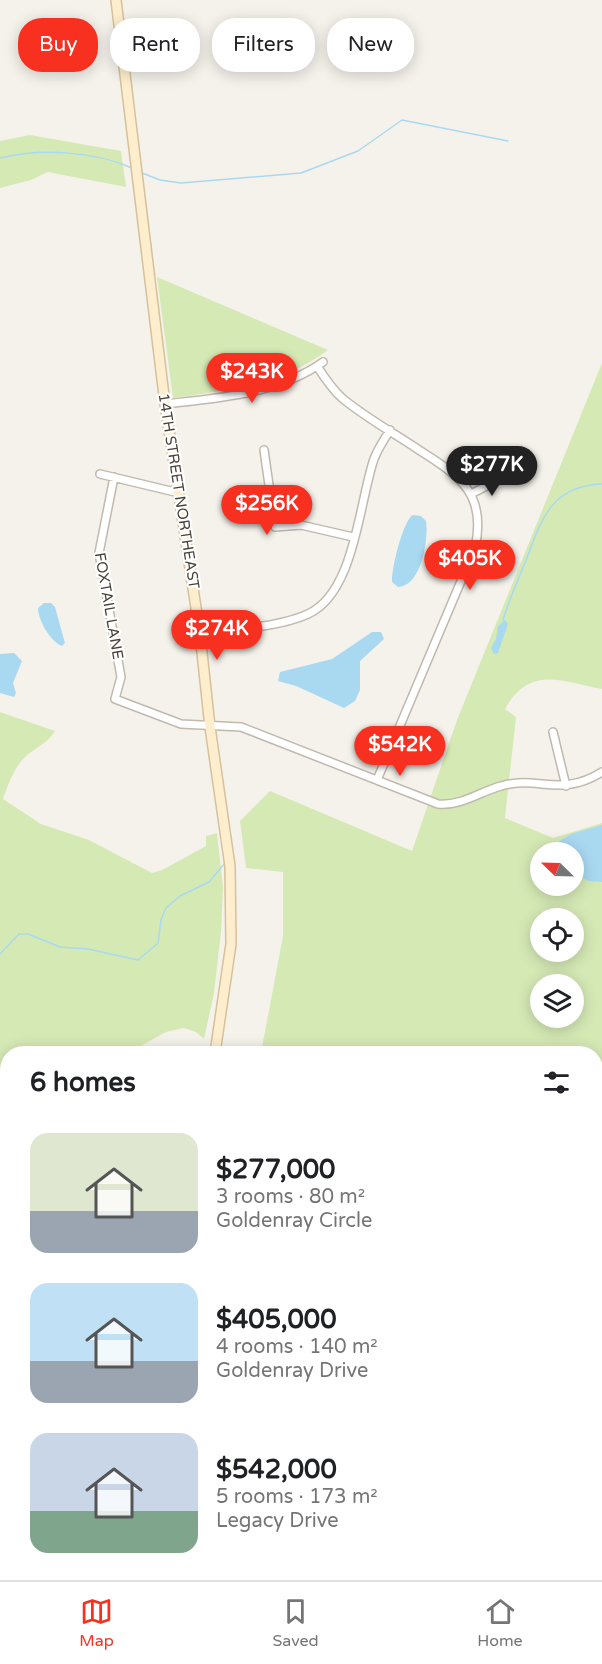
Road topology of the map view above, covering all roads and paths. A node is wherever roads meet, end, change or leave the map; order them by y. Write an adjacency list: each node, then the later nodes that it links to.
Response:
1 (116, 0): 2 (street, 14TH STREET NORTHEAST)
2 (165, 404): 3 (street); 8 (street, 14TH STREET NORTHEAST)
3 (390, 430): 9 (street); 10 (street)
4 (264, 450): 10 (street)
5 (100, 474): 6 (street)
6 (114, 477): 8 (street); 12 (street, FOXTAIL LANE)
7 (501, 478): 9 (street)
8 (179, 492): 11 (street, 14TH STREET NORTHEAST)
9 (471, 494): 15 (street)
10 (353, 537): 11 (street)
11 (201, 634): 12 (street, 14TH STREET NORTHEAST)
12 (210, 727): 15 (street); 17 (street, 14TH STREET NORTHEAST)
13 (553, 732): 16 (street)
14 (602, 772): 16 (street)
15 (377, 780): 16 (street)
16 (566, 786)
17 (216, 1046)

